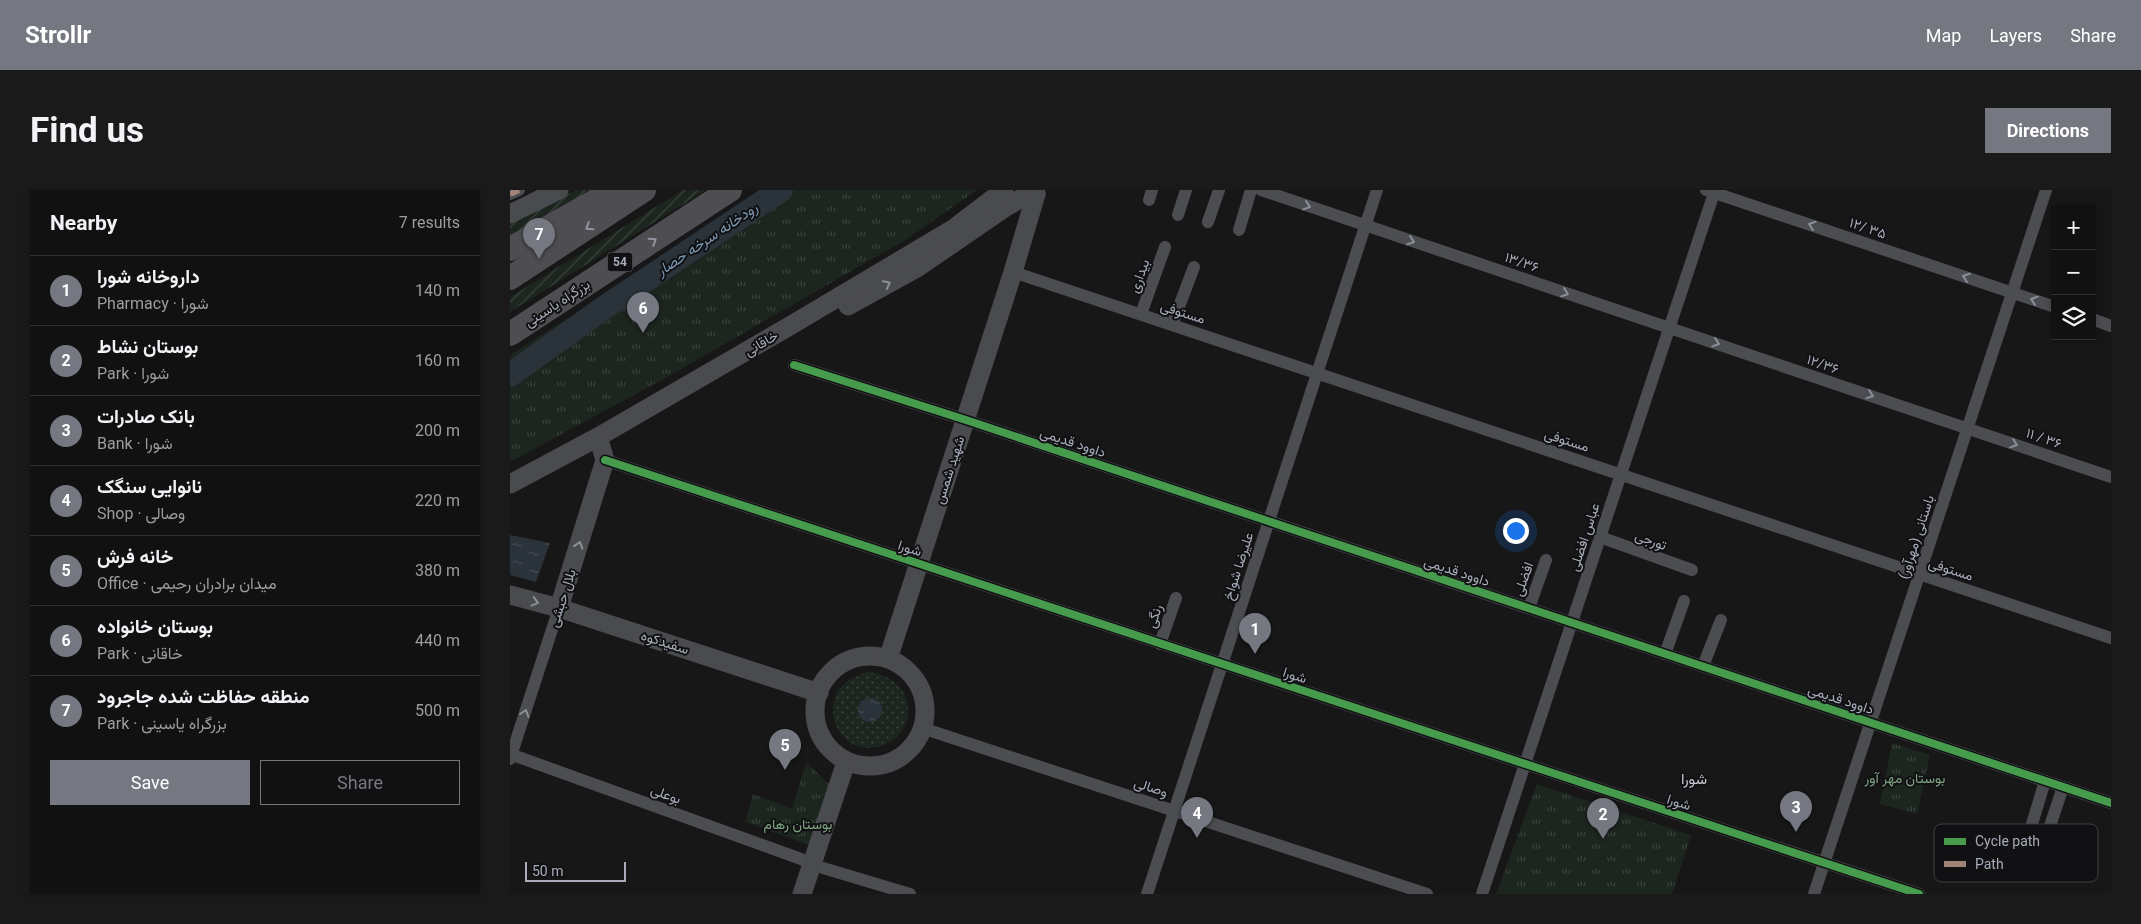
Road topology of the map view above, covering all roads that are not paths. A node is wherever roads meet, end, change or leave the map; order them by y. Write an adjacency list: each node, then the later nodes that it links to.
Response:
1 (519, 190): 16 (street)
2 (559, 190): 17 (main road)
3 (615, 190): 23 (highway)
4 (644, 190): 26 (highway, one-way to 26)
5 (730, 190): 34 (highway, بزرگراه یاسینی / 54, one-way to 5)
6 (991, 190): 41 (main road, خاقانی)
7 (1004, 190): 39 (main road, خاقانی)
8 (1186, 190): 18 (street)
9 (1218, 190): 19 (street)
10 (1251, 190): 21 (street)
11 (1261, 190): 20 (street, ۱۳/۳۶, one-way to 20)
12 (1377, 190): 20 (street, علیرضا شواخ)
13 (2046, 190): 27 (street, باستانی (مهرآور))
14 (1712, 191): 27 (street, ۱۲/ ۳۵, one-way to 14); 33 (street, عباس افضلی)
15 (1038, 192): 25 (main road, شهید شمس); 39 (main road, one-way to 15)
16 (510, 194)
17 (510, 214)
18 (1178, 215)
19 (1208, 222)
20 (1365, 225): 33 (street, ۱۳/۳۶, one-way to 33); 36 (street, علیرضا شواخ)
21 (1239, 230)
22 (1165, 247): 29 (street, بیداری)
23 (510, 249)
24 (1194, 268): 31 (street)
25 (1014, 272): 29 (street, مستوفی); 37 (main road, شهید شمس)
26 (510, 278)
27 (2012, 293): 28 (street, ۱۲/ ۳۵, one-way to 27); 38 (street, باستانی (مهرآور))
28 (2051, 306)
29 (1141, 314): 31 (street, مستوفی)
30 (2096, 320): 32 (street)
31 (1172, 325): 36 (street, مستوفی)
32 (2111, 326)
33 (1670, 328): 38 (street, ۱۲/۳۶, one-way to 38); 42 (street, عباس افضلی)
34 (510, 334)
35 (794, 365): 37 (street, داوود قدیمی)
36 (1317, 373): 42 (street, مستوفی); 45 (street, علیرضا شواخ)
37 (966, 420): 45 (street, داوود قدیمی); 48 (main road, شهید شمس)
38 (1968, 428): 43 (street, ۱۱ / ۳۶, one-way to 43); 50 (street, باستانی (مهرآور))
39 (598, 437): 40 (main road); 44 (main road, خاقانی)
40 (605, 460): 48 (street, شورا); 54 (main road, بلال حبشی, one-way to 40)
41 (510, 472)
42 (1621, 474): 46 (street, عباس افضلی); 50 (street, مستوفی)
43 (2111, 477)
44 (510, 484)
45 (1268, 521): 55 (street, داوود قدیمی); 62 (street, علیرضا شواخ)
46 (1600, 537): 49 (street, تورجی); 57 (street, عباس افضلی)
47 (1546, 560): 55 (street, افضلی)
48 (919, 564): 59 (street, شورا); 61 (main road, شهید شمس)
49 (1692, 570)
50 (1920, 574): 58 (street, مستوفی); 65 (street, باستانی (مهرآور))
51 (510, 595): 54 (main road, سفیدکوه, one-way to 54)
52 (1176, 598): 59 (street, رنگی)
53 (1684, 601): 60 (street)
54 (559, 608): 64 (main road, سفیدکوه); 67 (street, بلال حبشی, one-way to 54)
55 (1528, 608): 57 (street, داوود قدیمی)
56 (1721, 620): 63 (street)
57 (1572, 622): 60 (street, داوود قدیمی); 69 (street, عباس افضلی)
58 (2111, 638)
59 (1160, 644): 62 (street, شورا)
60 (1666, 654): 63 (street, داوود قدیمی)
61 (888, 659): 64 (main road); 66 (main road)
62 (1222, 664): 69 (street, شورا); 73 (street, علیرضا شواخ)
63 (1703, 666): 65 (street, داوود قدیمی)
64 (818, 693): 68 (main road)
65 (1871, 722): 70 (street, داوود قدیمی); 76 (street, باستانی (مهرآور))
66 (922, 728): 68 (main road); 73 (street, وصالی)
67 (510, 756): 77 (street, بوعلی)
68 (852, 764): 77 (main road)
69 (1525, 764): 76 (street, شورا); 83 (street, عباس افضلی)
70 (2046, 781): 71 (street, داوود قدیمی); 74 (street)
71 (2063, 787): 72 (street, داوود قدیمی); 75 (street)
72 (2111, 803)
73 (1174, 811): 81 (street, علیرضا شواخ); 82 (street, وصالی)
74 (2032, 824)
75 (2051, 824)
76 (1824, 863): 84 (street, باستانی (مهرآور)); 85 (street, شورا)
77 (818, 865): 78 (main road); 79 (main road); 80 (street, بوعلی)
78 (802, 894)
79 (815, 894)
80 (910, 894)
81 (1147, 894)
82 (1427, 894)
83 (1482, 894)
84 (1814, 894)
85 (1919, 894)

